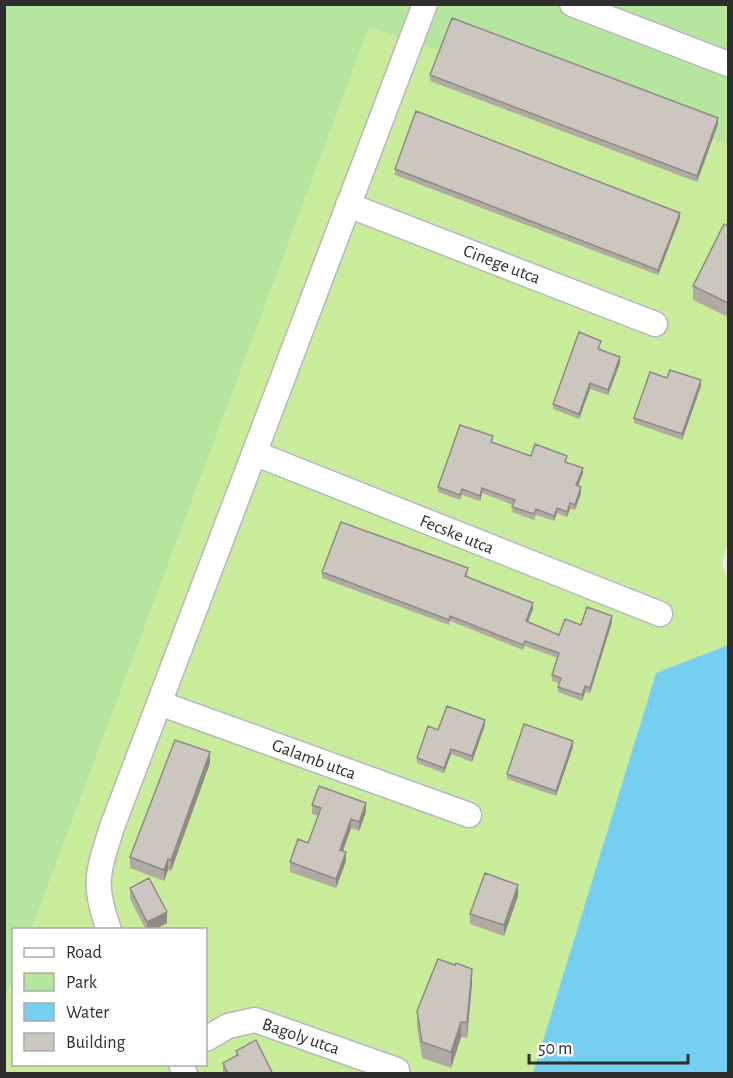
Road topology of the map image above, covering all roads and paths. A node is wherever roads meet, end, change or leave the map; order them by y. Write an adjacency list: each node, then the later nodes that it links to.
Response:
1 (425, 4): 4 (lane)
2 (572, 4): 3 (lane)
3 (729, 64)
4 (348, 205): 5 (lane, Cinege utca); 6 (lane)
5 (655, 324)
6 (254, 453): 7 (lane, Fecske utca); 8 (lane)
7 (660, 614)
8 (159, 703): 9 (lane, Galamb utca); 10 (lane)
9 (469, 815)
10 (108, 928)
11 (207, 1038): 12 (lane, Bagoly utca)
12 (397, 1070)

